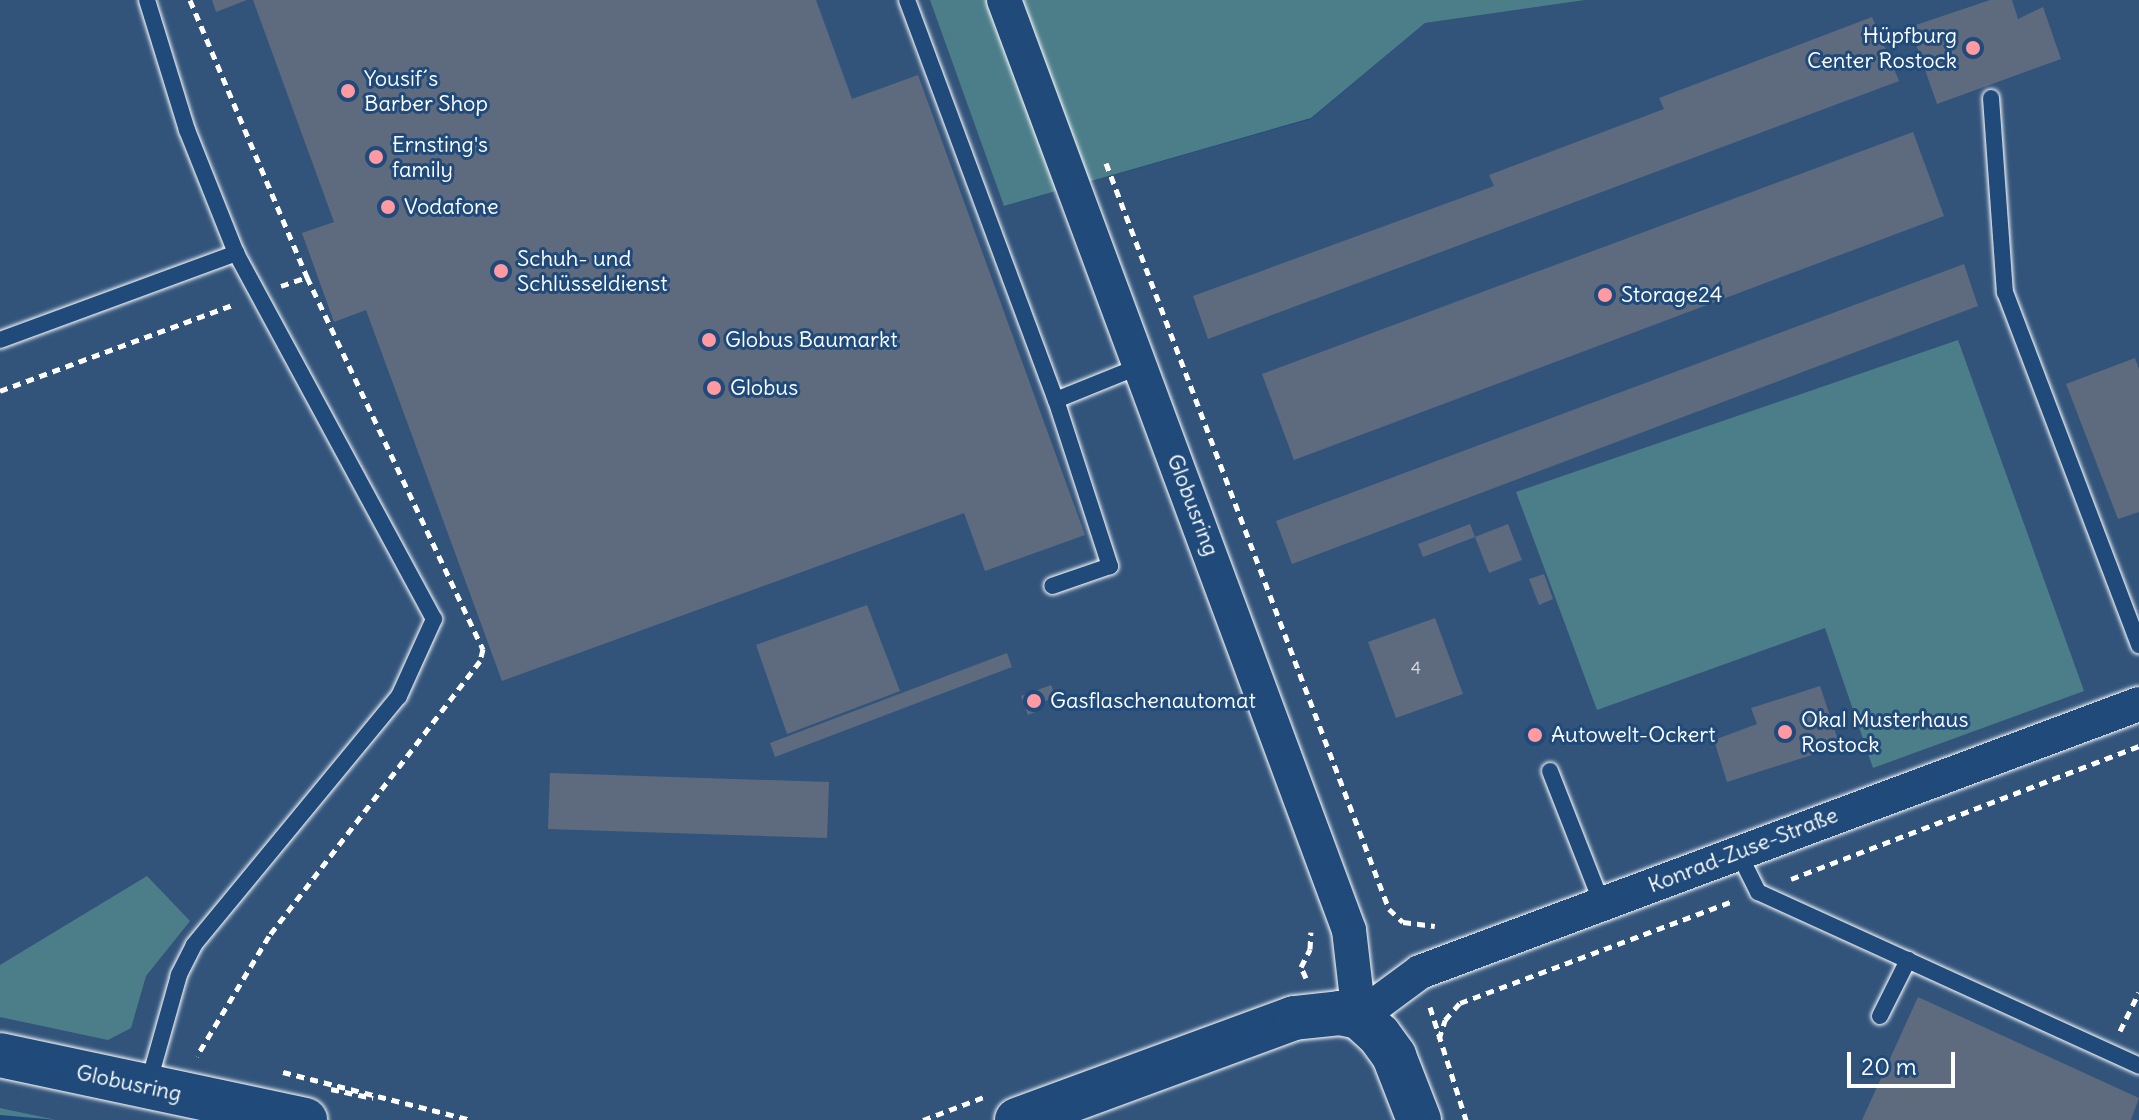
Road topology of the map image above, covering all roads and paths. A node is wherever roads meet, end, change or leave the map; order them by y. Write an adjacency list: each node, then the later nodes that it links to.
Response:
1 (147, 0): 7 (lane)
2 (190, 0): 8 (path)
3 (907, 0): 13 (lane)
4 (1004, 0): 11 (street, Globusring)
5 (1991, 98): 15 (lane)
6 (1101, 150): 20 (path)
7 (236, 253): 9 (lane); 10 (lane)
8 (307, 277): 9 (path); 27 (path)
9 (258, 295): 12 (path); 27 (lane)
10 (0, 340)
11 (1140, 366): 13 (lane); 23 (street, Globusring)
12 (0, 391)
13 (1056, 400): 14 (lane)
14 (1052, 586)
15 (2139, 645)
16 (2139, 704): 18 (street, Konrad-Zuse-Straße)
17 (1550, 771): 19 (lane)
18 (1738, 852): 19 (street, Konrad-Zuse-Straße); 21 (lane)
19 (1602, 904): 23 (street, Konrad-Zuse-Straße)
20 (1403, 922)
21 (1908, 960): 22 (lane); 25 (lane)
22 (1880, 1016)
23 (1377, 1036): 30 (street); 31 (street); 32 (path)
24 (0, 1055): 27 (street, Globusring)
25 (2139, 1066)
26 (268, 1075): 28 (path)
27 (167, 1091): 29 (street, Globusring)
28 (404, 1105)
29 (305, 1120)
30 (1017, 1120)
31 (1419, 1120)
32 (1466, 1120)

